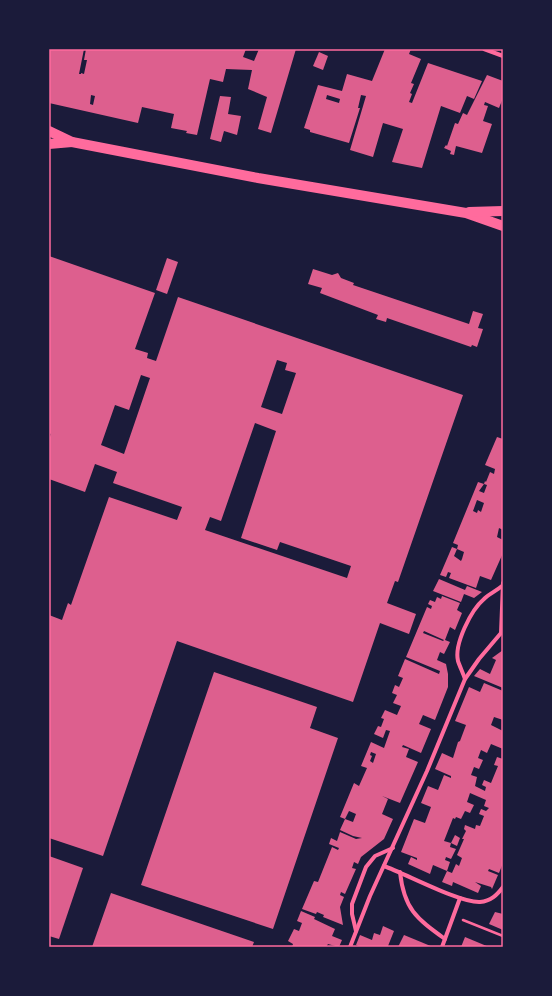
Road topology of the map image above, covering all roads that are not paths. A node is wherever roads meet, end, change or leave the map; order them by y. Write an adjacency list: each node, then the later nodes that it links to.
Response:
1 (484, 49): 2 (street)
2 (503, 56)
3 (49, 131): 4 (main road)
4 (72, 142): 5 (main road); 7 (main road)
5 (49, 144)
6 (503, 211): 7 (main road)
7 (466, 213): 8 (main road)
8 (503, 226)
9 (502, 585): 10 (street); 11 (street)
10 (502, 634): 11 (street)
11 (465, 679): 12 (street)
12 (393, 848): 13 (street); 17 (street)
13 (384, 866): 14 (street); 17 (street)
14 (400, 872): 16 (street); 18 (street)
15 (503, 887): 16 (street)
16 (460, 898): 18 (street)
17 (356, 932): 19 (street)
18 (445, 939): 20 (street)
19 (350, 947)
20 (442, 947)

